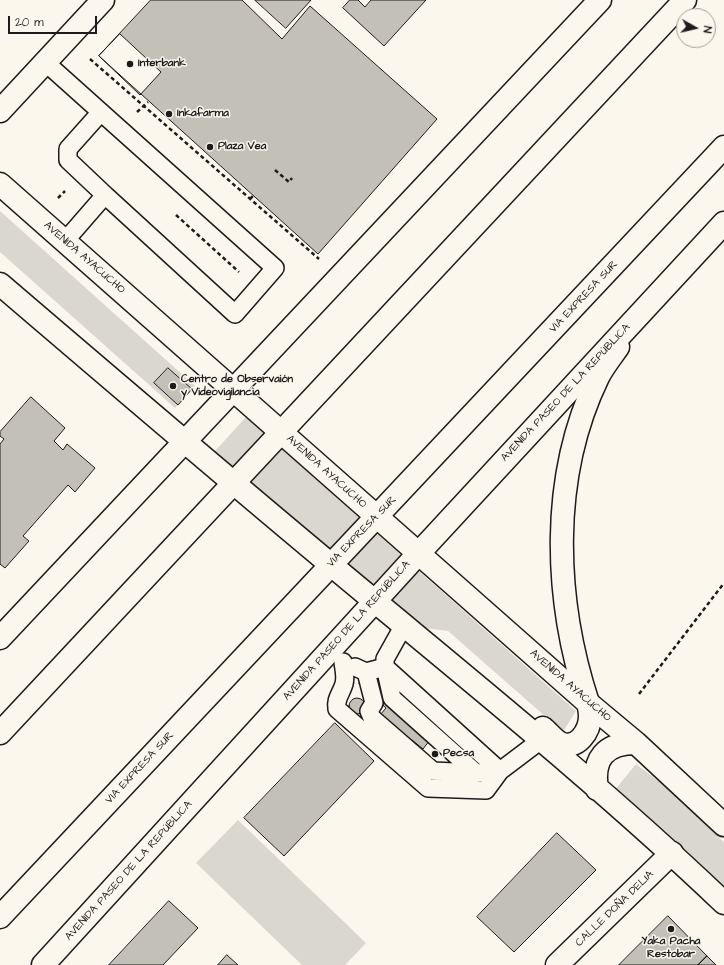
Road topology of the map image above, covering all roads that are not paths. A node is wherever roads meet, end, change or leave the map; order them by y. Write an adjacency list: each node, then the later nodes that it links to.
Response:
1 (103, 0): 4 (main road)
2 (600, 0): 14 (main road)
3 (685, 0): 15 (main road)
4 (45, 62): 5 (main road); 6 (lane)
5 (0, 111)
6 (101, 112): 9 (lane); 9 (lane)
7 (724, 147): 18 (main road, VIA EXPRESA SUR)
8 (0, 184): 11 (main road, AVENIDA AYACUCHO)
9 (106, 195): 11 (lane)
10 (724, 223): 13 (main road, AVENIDA PASEO DE LA REPÚBLICA)
11 (65, 241): 14 (main road, AVENIDA AYACUCHO)
12 (0, 284): 16 (main road)
13 (652, 299): 19 (main road, AVENIDA PASEO DE LA REPÚBLICA); 28 (main road, AVENIDA PASEO DE LA REPÚBLICA)
14 (232, 390): 15 (main road, AVENIDA AYACUCHO); 16 (main road)
15 (281, 432): 17 (main road); 18 (main road, AVENIDA AYACUCHO)
16 (184, 441): 17 (main road); 23 (main road)
17 (234, 483): 20 (main road); 29 (main road)
18 (377, 517): 19 (main road, AVENIDA AYACUCHO); 20 (main road, VIA EXPRESA SUR)
19 (418, 554): 21 (main road, AVENIDA PASEO DE LA REPÚBLICA); 28 (main road, AVENIDA AYACUCHO)
20 (331, 564): 21 (main road); 38 (main road, VIA EXPRESA SUR)
21 (375, 601): 22 (main road); 25 (main road, AVENIDA PASEO DE LA REPÚBLICA)
22 (404, 625): 24 (main road); 26 (lane)
23 (0, 638)
24 (421, 639): 28 (main road, AVENIDA PASEO DE LA REPÚBLICA); 30 (main road)
25 (334, 658): 27 (lane); 32 (lane); 39 (main road, AVENIDA PASEO DE LA REPÚBLICA)
26 (385, 666): 27 (lane); 32 (lane); 33 (lane)
27 (366, 672): 33 (lane)
28 (588, 703): 31 (main road, AVENIDA AYACUCHO)
29 (0, 733)
30 (541, 740): 32 (lane); 34 (main road)
31 (636, 743): 34 (main road); 35 (main road, AVENIDA AYACUCHO)
32 (500, 771): 33 (lane)
33 (476, 773)
34 (598, 789): 36 (main road)
35 (724, 825)
36 (672, 853): 37 (main road); 40 (main road, CALLE DOÑA DELIA)
37 (724, 903)
38 (0, 918)
39 (43, 965)
40 (558, 965)

